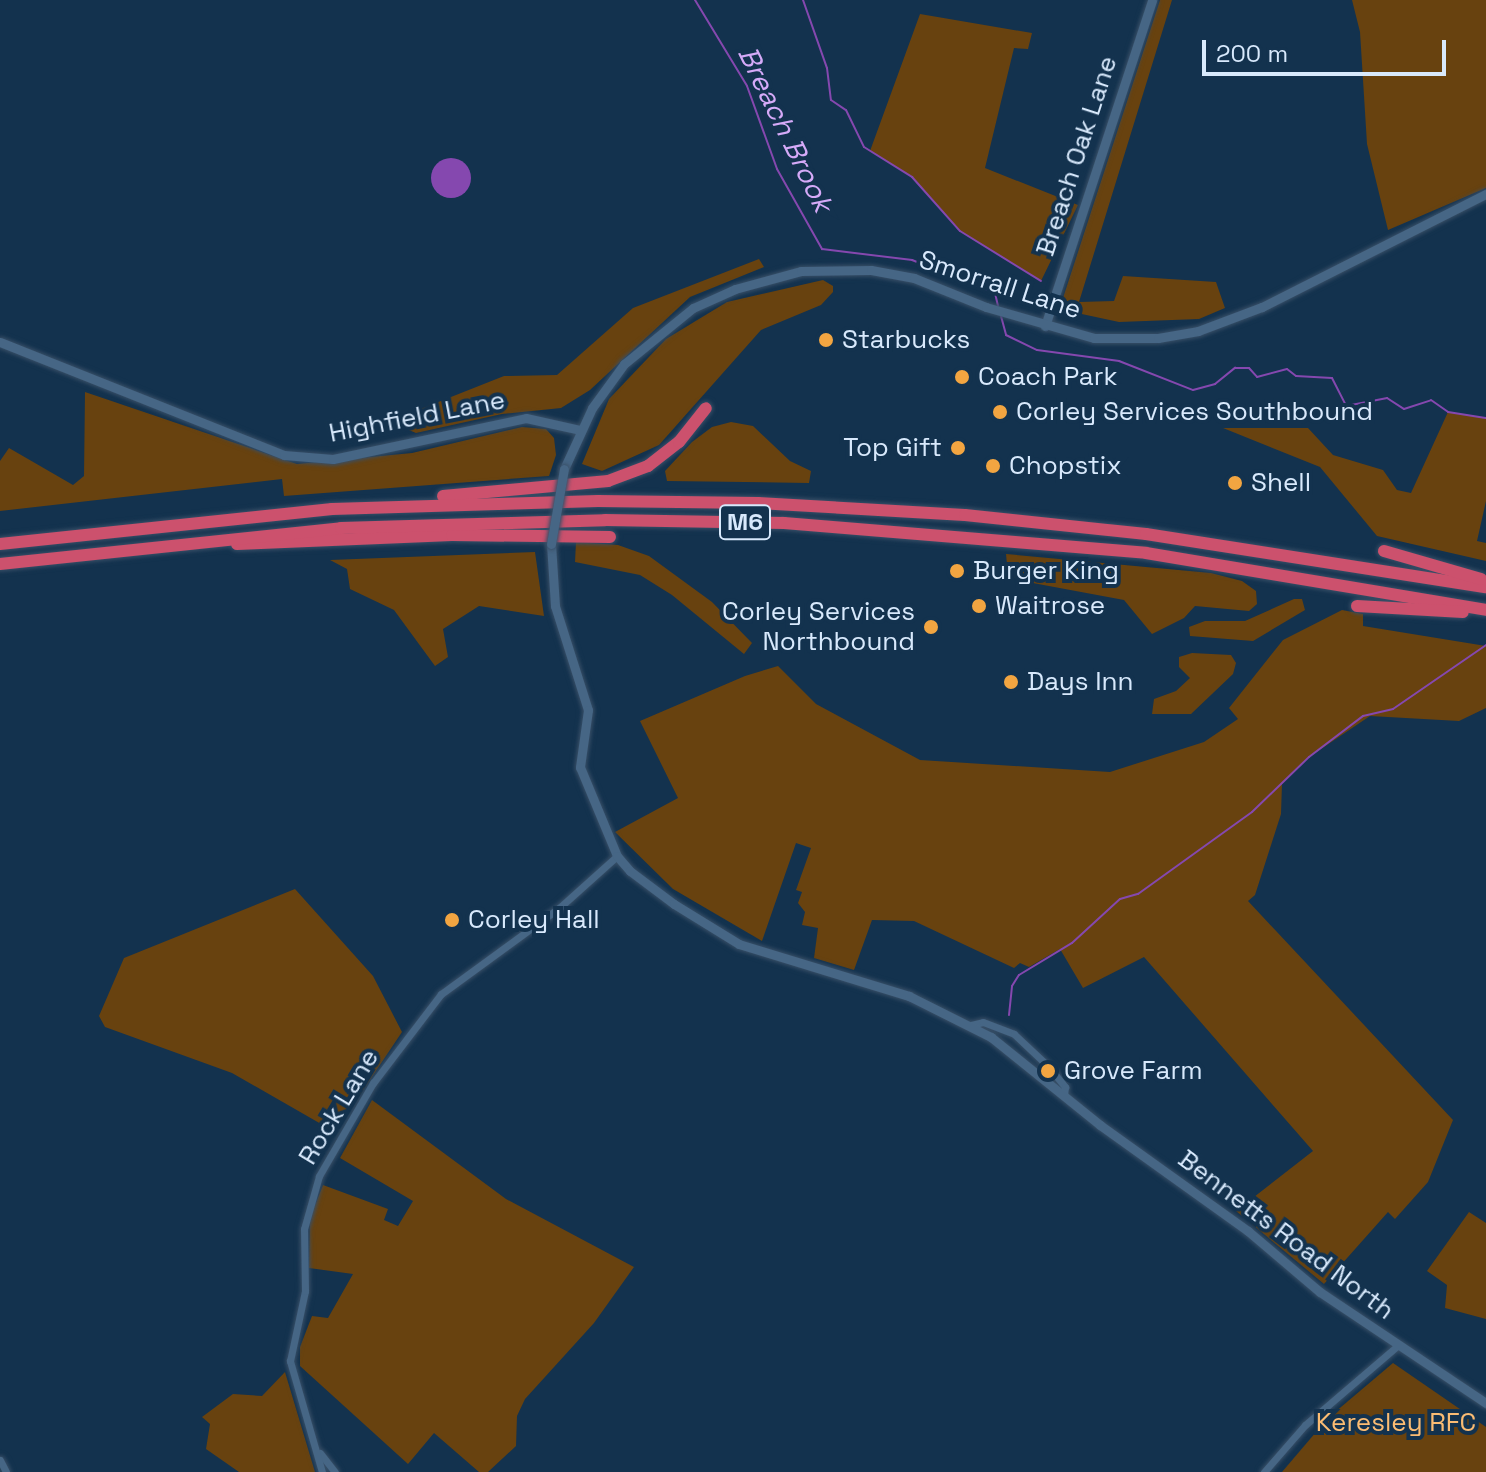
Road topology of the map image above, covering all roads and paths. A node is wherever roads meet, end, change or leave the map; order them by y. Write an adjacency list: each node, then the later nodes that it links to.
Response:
1 (1152, 0): 3 (street, Breach Oak Lane)
2 (1486, 194): 3 (street, Smorrall Lane)
3 (1045, 326): 6 (street, Smorrall Lane)
4 (0, 342): 6 (street, Highfield Lane)
5 (706, 408): 7 (highway)
6 (580, 430): 17 (street, Bennetts Road North, bridge)
7 (332, 509): 9 (highway, M6); 14 (highway, M6)
8 (610, 537): 11 (highway)
9 (0, 544)
10 (1384, 551): 13 (highway)
11 (79, 552): 12 (highway, M6); 16 (highway, M6)
12 (0, 564)
13 (1486, 581)
14 (1486, 587)
15 (1357, 606): 16 (highway)
16 (1486, 612)
17 (617, 856): 18 (street, Bennetts Road North); 22 (street, Rock Lane)
18 (971, 1025): 19 (street, Bennetts Road North); 19 (street, Bennetts Road North)
19 (1064, 1095): 20 (street, Bennetts Road North)
20 (1396, 1347): 21 (street, Bennetts Road North); 27 (street)
21 (1486, 1403)
22 (319, 1451): 25 (street, Rock Lane); 26 (street)
23 (0, 1460): 24 (street)
24 (6, 1472)
25 (322, 1472)
26 (335, 1472)
27 (1264, 1472)

